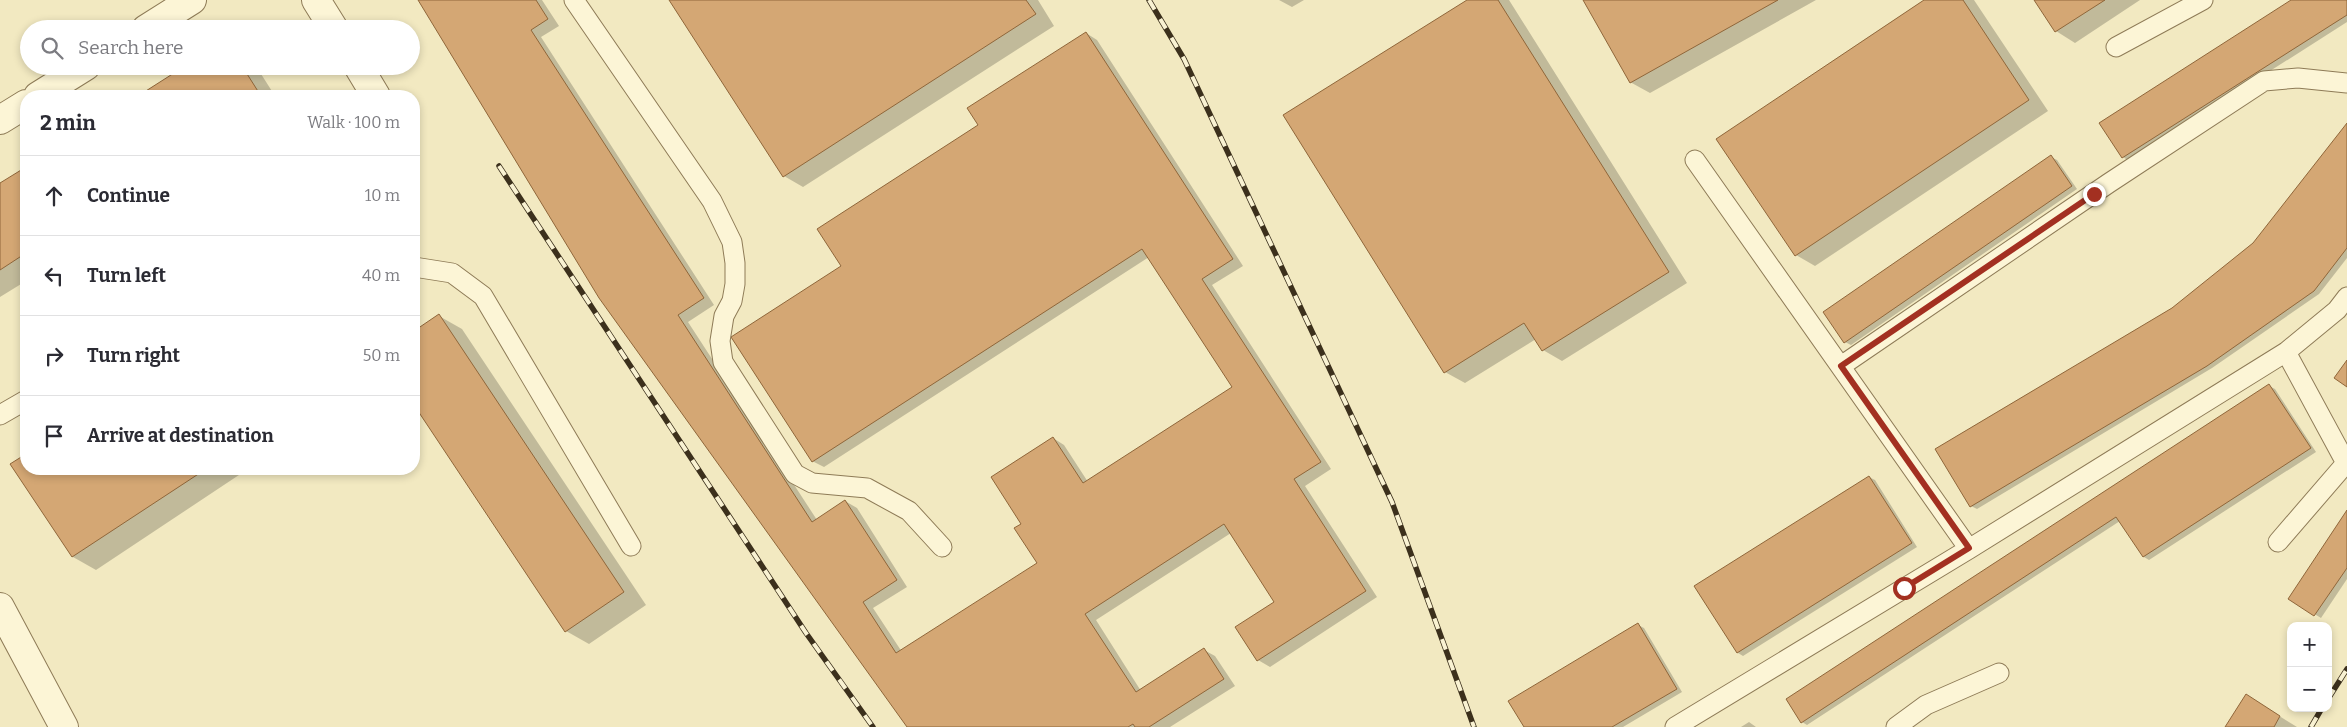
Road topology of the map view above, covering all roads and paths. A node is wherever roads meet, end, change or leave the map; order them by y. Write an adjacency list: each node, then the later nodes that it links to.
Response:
1 (192, 0): 5 (street)
2 (316, 0): 6 (street)
3 (574, 0): 25 (lane)
4 (2203, 0): 7 (lane)
5 (160, 20)
6 (328, 20)
7 (2116, 47)
8 (72, 75): 11 (street)
9 (363, 75): 12 (street)
10 (2347, 83): 19 (lane)
11 (48, 90)
12 (372, 90)
13 (20, 108): 14 (street)
14 (0, 120)
15 (1695, 160): 19 (lane)
16 (420, 268): 24 (lane)
17 (2347, 297): 18 (lane)
18 (2286, 352): 22 (lane); 26 (lane)
19 (1841, 366): 26 (lane)
20 (20, 403): 21 (lane)
21 (0, 414)
22 (2347, 462): 23 (lane)
23 (2278, 542)
24 (631, 546)
25 (942, 547)
26 (1969, 548): 30 (lane)
27 (0, 607): 29 (street)
28 (1999, 673): 31 (lane)
29 (64, 727)
30 (1675, 727)
31 (1896, 727)

